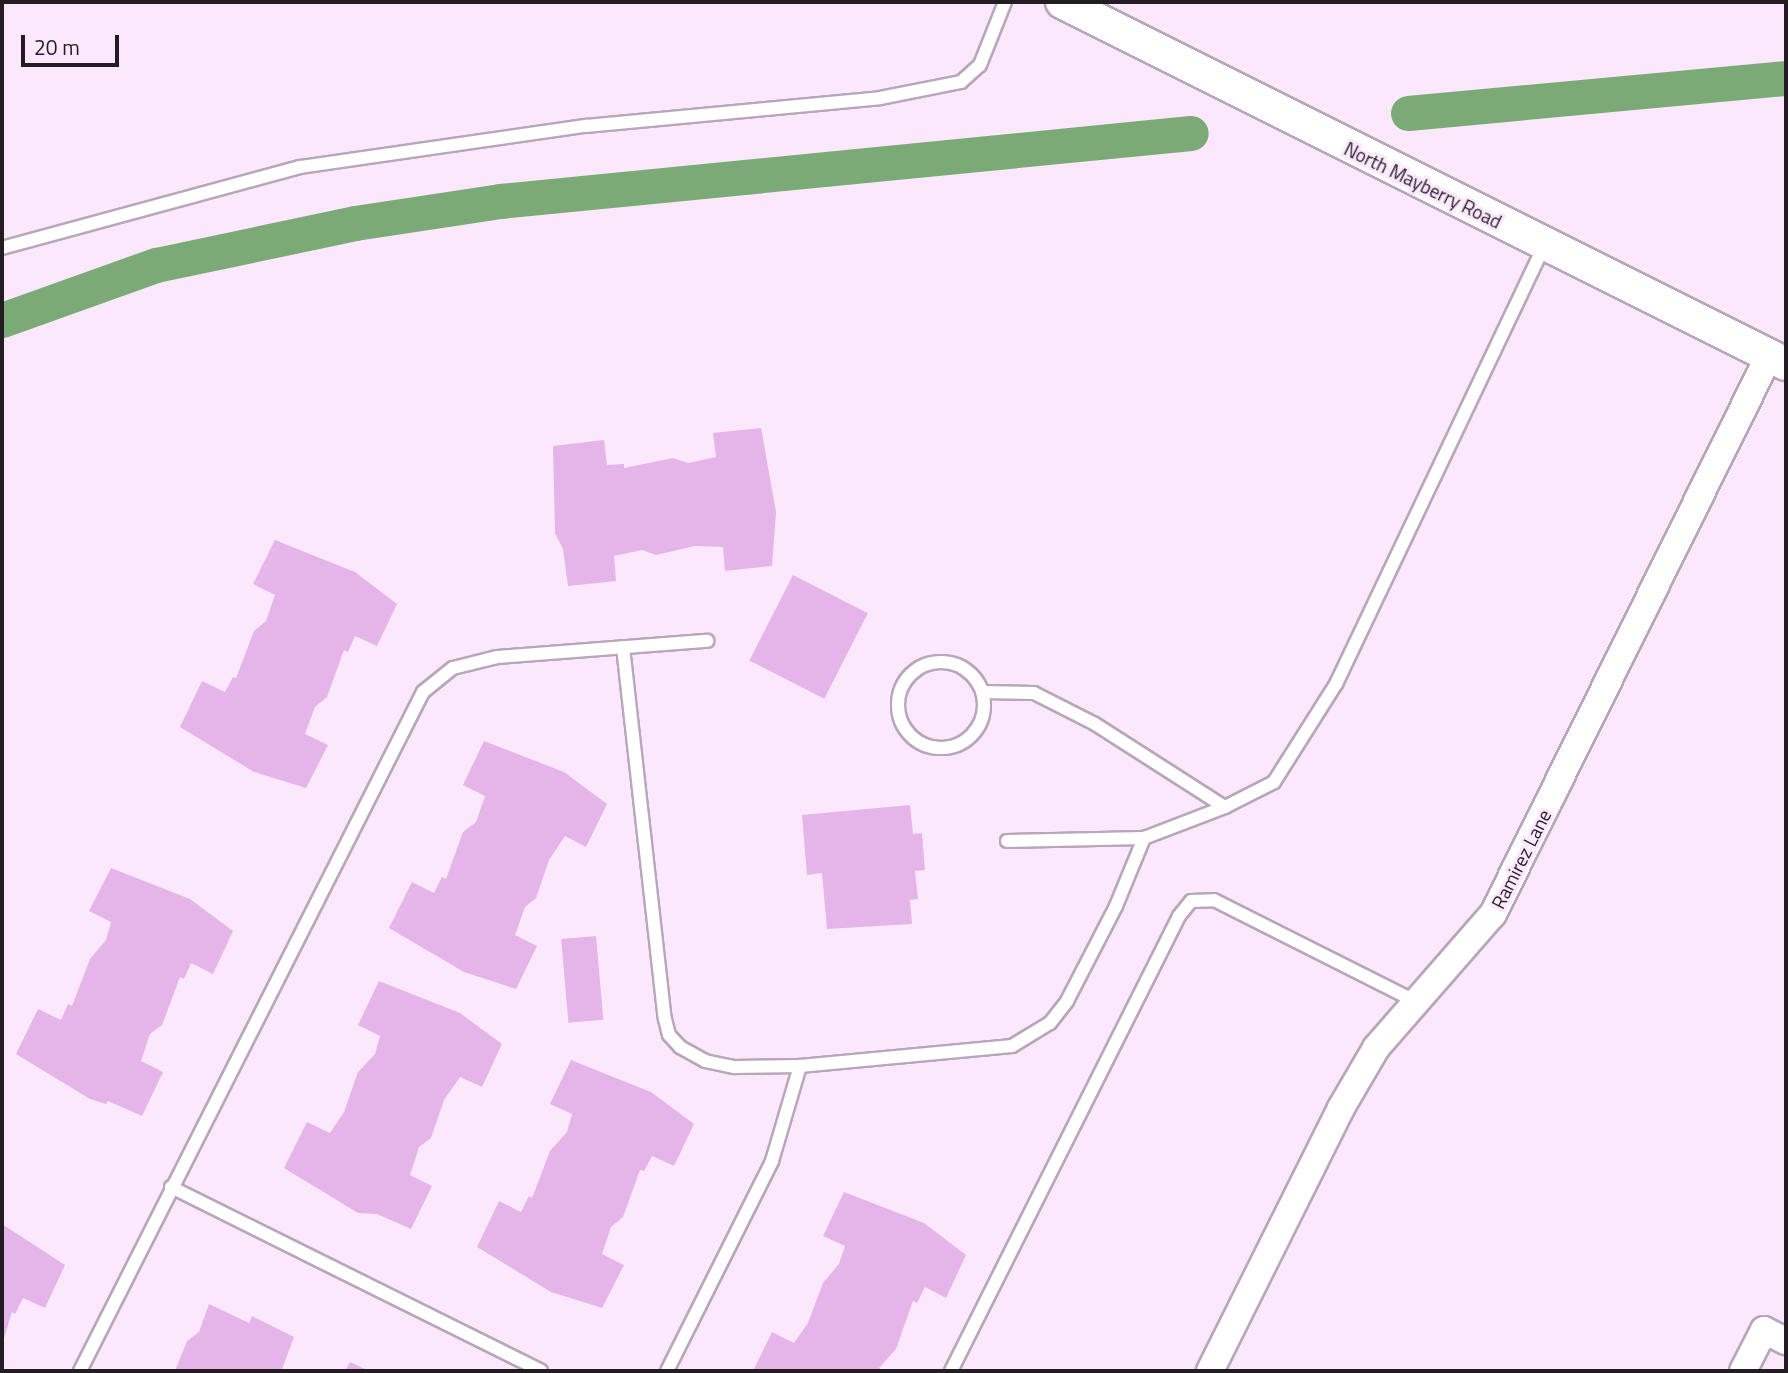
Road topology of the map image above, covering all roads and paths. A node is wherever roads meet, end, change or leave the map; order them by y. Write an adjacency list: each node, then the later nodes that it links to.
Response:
1 (1005, 2): 4 (lane)
2 (1062, 2): 3 (street, North Mayberry Road)
3 (1545, 245): 5 (street, North Mayberry Road); 9 (lane)
4 (2, 248)
5 (1778, 360): 12 (street, Ramirez Lane)
6 (707, 641): 7 (lane)
7 (623, 647): 13 (lane); 14 (lane)
8 (983, 692): 8 (lane); 9 (lane)
9 (1225, 807): 10 (lane)
10 (1144, 838): 11 (lane); 13 (lane)
11 (1007, 841)
12 (1415, 1001): 19 (lane); 20 (street, Ramirez Lane)
13 (800, 1066): 18 (lane)
14 (171, 1187): 16 (lane); 17 (lane)
15 (1775, 1335): 21 (street)
16 (80, 1371)
17 (541, 1371)
18 (667, 1371)
19 (951, 1371)
20 (1210, 1371)
21 (1744, 1371)

